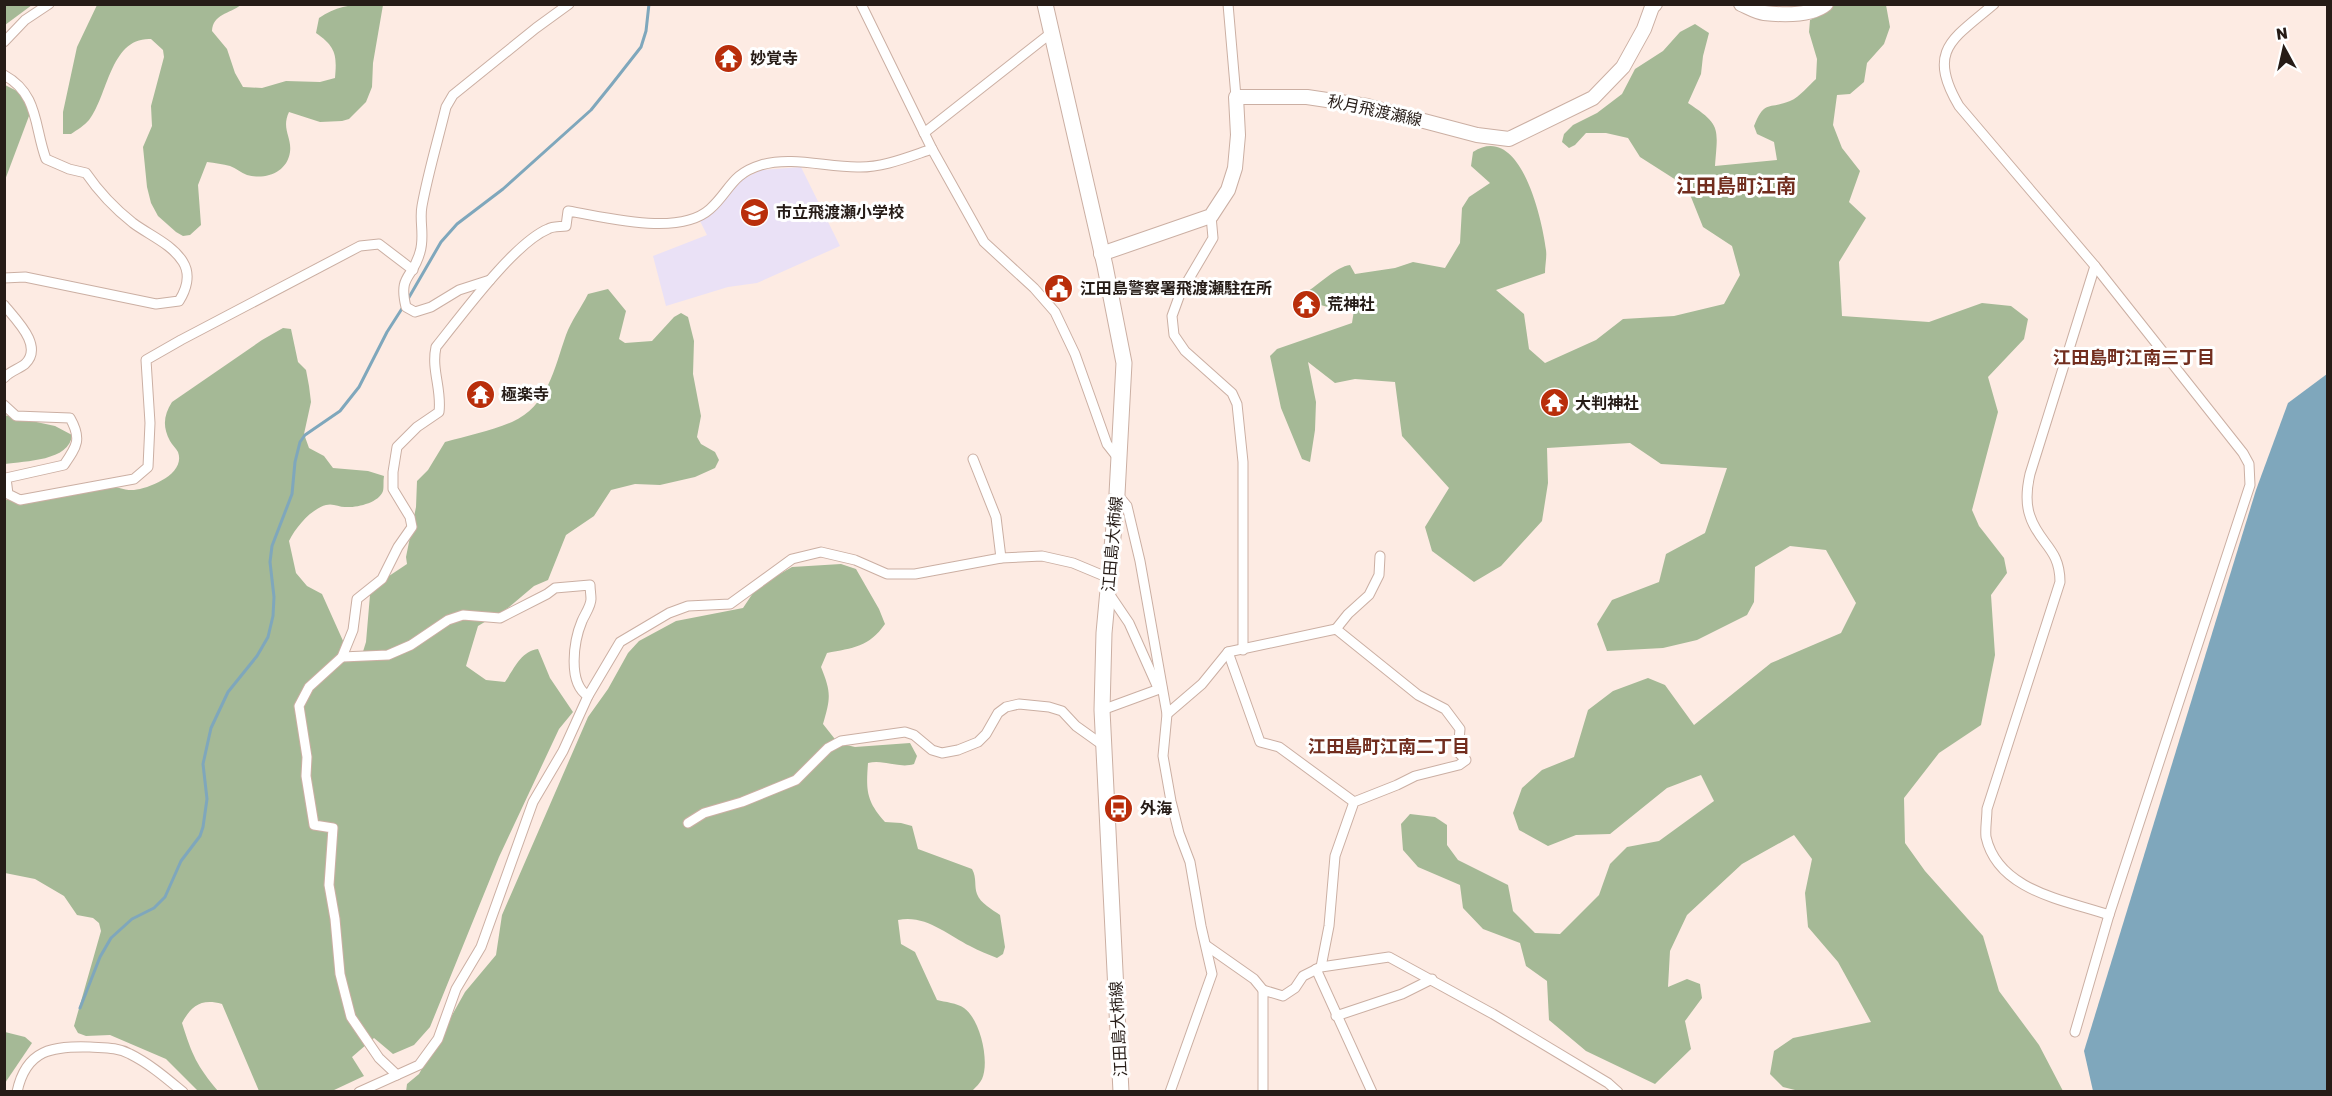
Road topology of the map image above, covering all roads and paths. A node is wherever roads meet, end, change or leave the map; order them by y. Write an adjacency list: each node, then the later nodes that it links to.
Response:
1 (49, 4): 11 (street)
2 (569, 4): 19 (street)
3 (861, 4): 14 (street)
4 (1045, 4): 10 (main road, 江田島大柿線)
5 (1228, 4): 13 (street)
6 (1655, 4): 13 (main road, 秋月飛渡瀬線)
7 (1741, 4): 8 (main road)
8 (1826, 4)
9 (1994, 4): 18 (street)
10 (1051, 33): 14 (street); 17 (main road, 江田島大柿線)
11 (4, 42)
12 (4, 75): 20 (street)
13 (1236, 97): 16 (main road)
14 (924, 133): 15 (street)
15 (932, 149): 21 (street); 25 (street)
16 (1211, 216): 17 (main road); 32 (street)
17 (1101, 254): 25 (main road, 江田島大柿線)
18 (2095, 266): 42 (street); 42 (street)
19 (413, 270): 21 (street); 24 (street)
20 (4, 278)
21 (492, 279): 34 (street)
22 (4, 305): 23 (street)
23 (4, 378)
24 (4, 405)
25 (1118, 458): 27 (main road, 江田島大柿線)
26 (973, 459): 29 (street)
27 (1117, 494): 30 (main road, 江田島大柿線); 35 (street)
28 (1380, 556): 31 (street)
29 (1001, 558): 30 (street); 36 (street)
30 (1109, 585): 35 (street); 37 (main road, 江田島大柿線)
31 (1336, 629): 32 (street); 40 (street)
32 (1243, 650): 33 (street)
33 (1228, 652): 38 (street); 40 (street)
34 (342, 657): 36 (street); 49 (street)
35 (1160, 688): 37 (street); 38 (street)
36 (588, 696): 49 (street)
37 (1102, 710): 39 (main road, 江田島大柿線)
38 (1167, 714): 43 (street)
39 (1104, 746): 41 (street); 53 (main road, 江田島大柿線)
40 (1354, 802): 44 (street)
41 (688, 823)
42 (2109, 915): 48 (street)
43 (1207, 946): 46 (street); 54 (street)
44 (1318, 968): 45 (street); 46 (street); 47 (street)
45 (1432, 979): 47 (street); 57 (street)
46 (1263, 990): 55 (street)
47 (1336, 1016): 56 (street)
48 (2075, 1032)
49 (397, 1076): 52 (street)
50 (17, 1092): 51 (street)
51 (183, 1092)
52 (359, 1092)
53 (1121, 1092)
54 (1170, 1092)
55 (1263, 1092)
56 (1372, 1092)
57 (1618, 1092)

